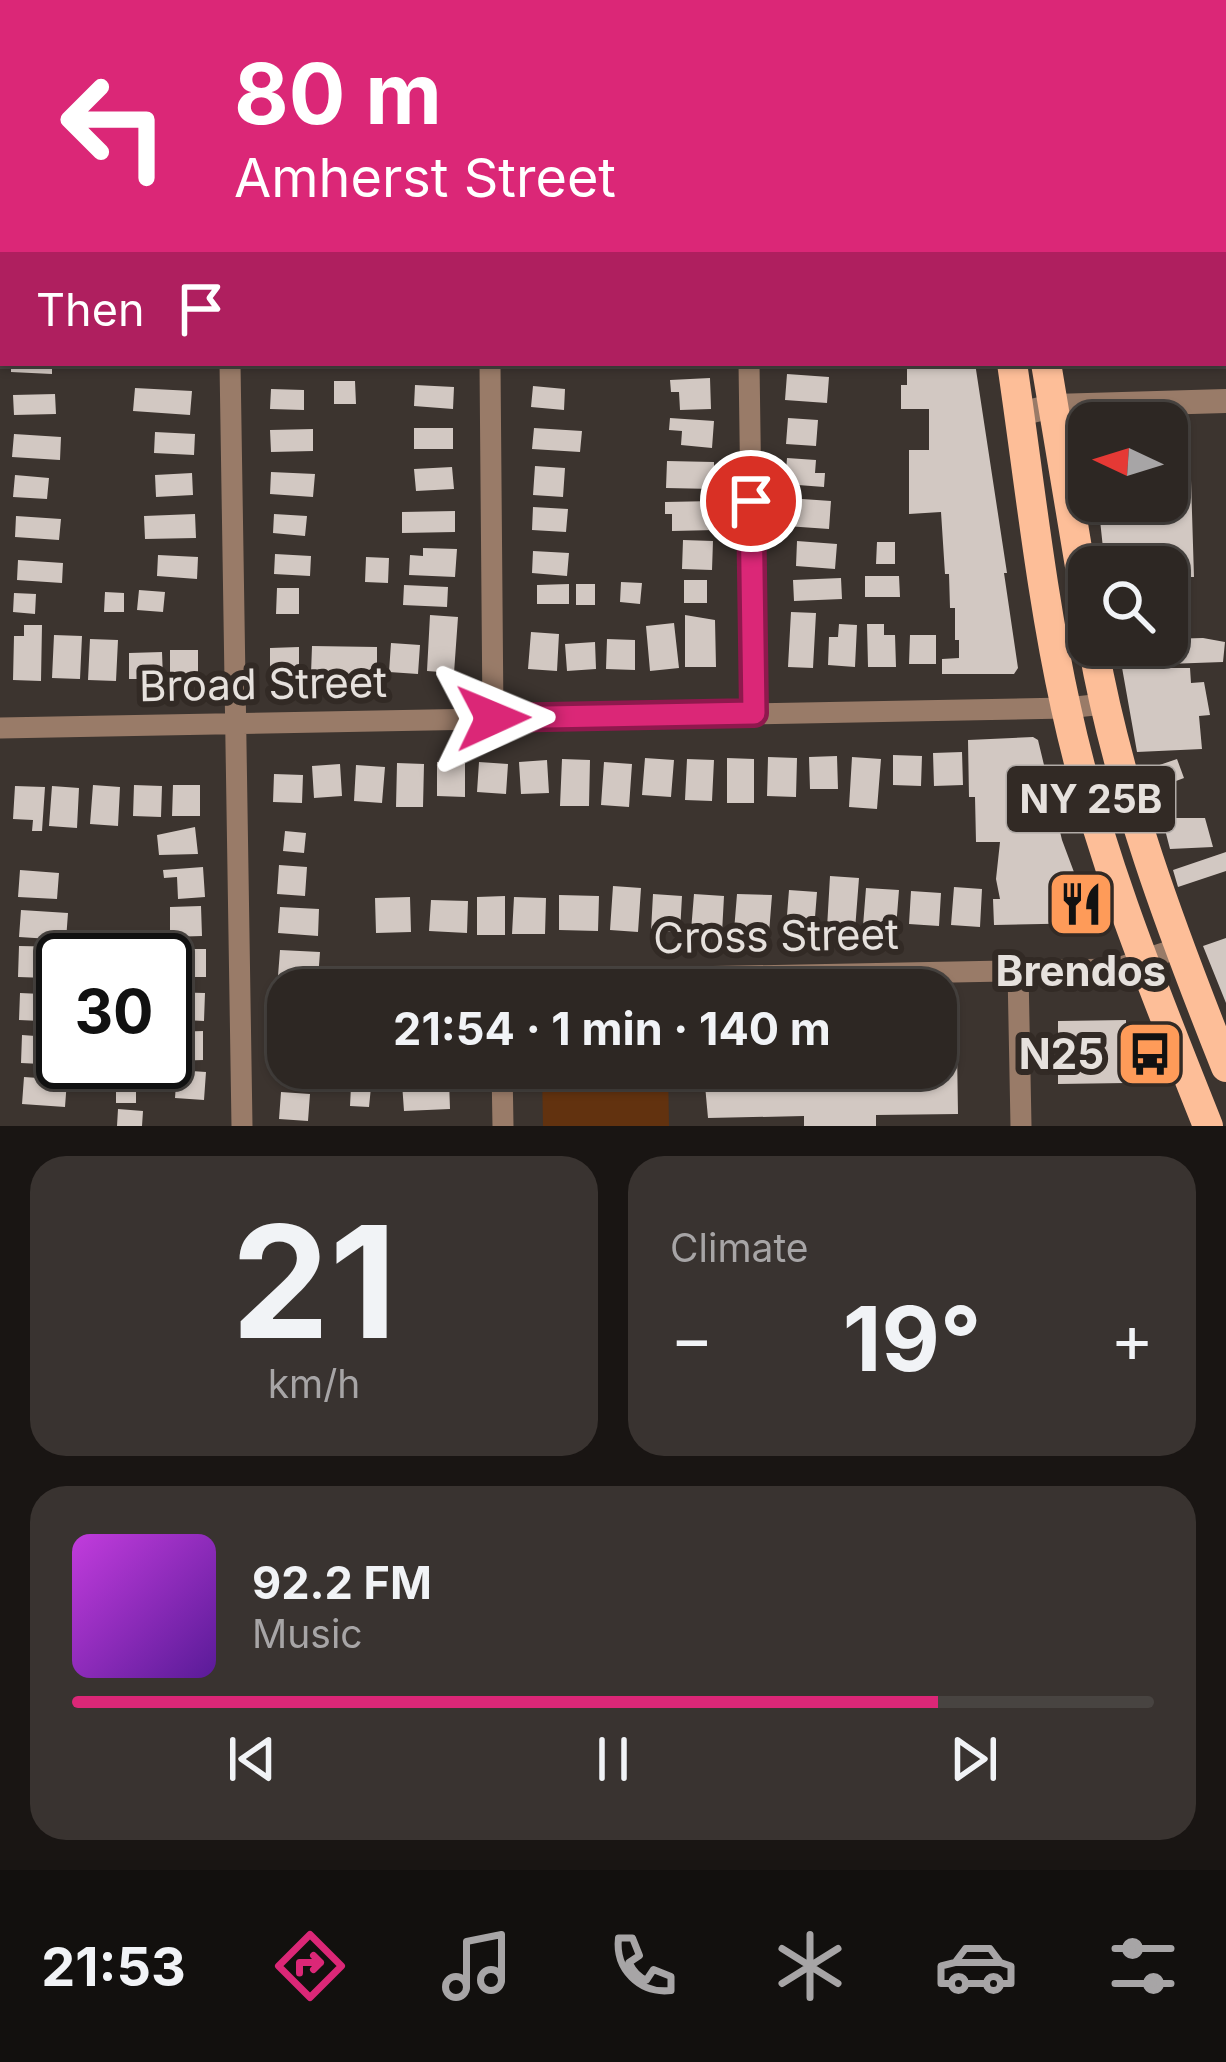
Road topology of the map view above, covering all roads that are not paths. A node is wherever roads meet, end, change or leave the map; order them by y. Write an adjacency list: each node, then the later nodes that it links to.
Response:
1 (230, 366): 15 (street)
2 (490, 366): 14 (street)
3 (749, 366): 13 (street)
4 (1012, 366): 8 (main road, NY 25B)
5 (1046, 366): 7 (main road)
6 (1226, 401): 7 (street)
7 (1053, 406): 8 (street); 9 (main road)
8 (1019, 414): 12 (main road, NY 25B)
9 (1077, 546)
10 (1098, 666): 11 (main road, NY 25B)
11 (1104, 704): 12 (street, Broad Street); 17 (main road, NY 25B)
12 (1066, 708): 13 (street, Broad Street); 18 (main road, NY 25B)
13 (754, 713): 14 (street, Broad Street)
14 (493, 718): 15 (street, Broad Street)
15 (236, 723): 16 (street, Broad Street); 23 (street)
16 (0, 728)
17 (1179, 947): 18 (street, Cross Street); 21 (main road, NY 25B)
18 (1142, 961): 19 (street, Cross Street); 26 (main road, NY 25B)
19 (1018, 971): 20 (street, Cross Street); 25 (street)
20 (957, 973)
21 (1226, 1066)
22 (502, 1089): 24 (street)
23 (242, 1126)
24 (503, 1126)
25 (1021, 1126)
26 (1208, 1126)

